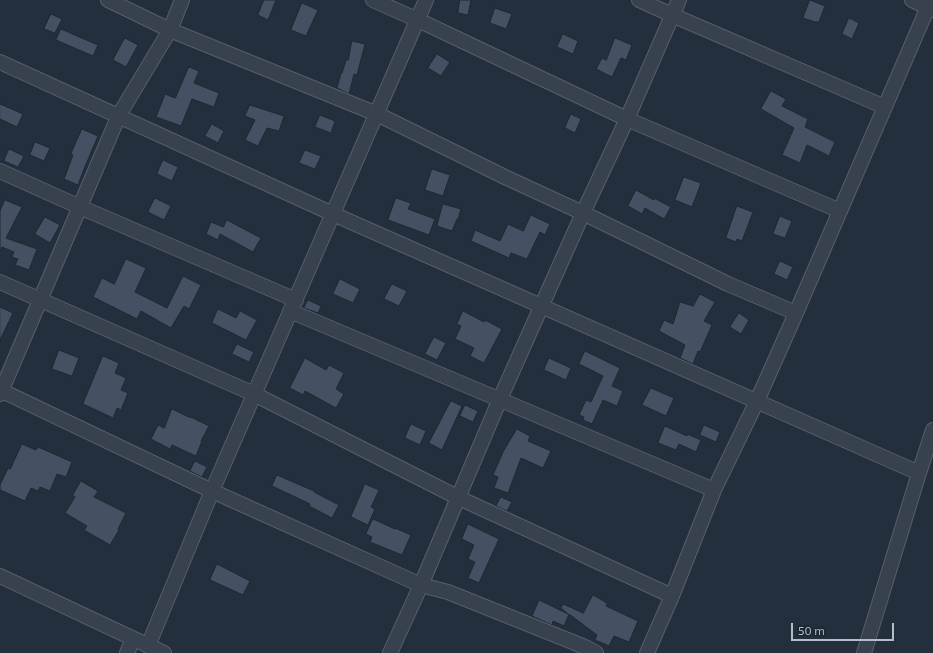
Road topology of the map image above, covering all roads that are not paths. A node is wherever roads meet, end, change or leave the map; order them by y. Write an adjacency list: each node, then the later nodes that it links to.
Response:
1 (108, 0): 11 (street)
2 (182, 0): 11 (street)
3 (373, 0): 10 (street)
4 (426, 0): 10 (street)
5 (639, 0): 9 (street)
6 (679, 0): 9 (street)
7 (912, 0): 8 (street)
8 (931, 6): 13 (street)
9 (672, 15): 13 (street); 16 (street)
10 (418, 20): 14 (street); 16 (street)
11 (170, 30): 14 (street); 15 (street)
12 (0, 62): 15 (street)
13 (885, 107): 19 (street)
14 (377, 114): 20 (street); 21 (street)
15 (119, 115): 18 (street); 21 (street)
16 (627, 120): 19 (street); 20 (street)
17 (0, 171): 18 (street)
18 (80, 207): 23 (street); 24 (street)
19 (840, 211): 26 (street)
20 (583, 212): 25 (street); 26 (street)
21 (333, 214): 24 (street); 25 (street)
22 (0, 282): 23 (street)
23 (40, 300): 27 (street); 28 (street)
24 (293, 306): 28 (street); 29 (street)
25 (542, 307): 29 (street); 30 (street)
26 (796, 313): 30 (street)
27 (1, 392): 34 (street)
28 (254, 394): 34 (street); 35 (street)
29 (500, 399): 33 (street); 35 (street)
30 (757, 401): 32 (street); 33 (street)
31 (933, 430): 32 (street)
32 (919, 473): 46 (street)
33 (714, 490): 38 (street)
34 (212, 491): 37 (street); 40 (street)
35 (459, 498): 37 (street); 38 (street)
36 (0, 576): 39 (street)
37 (421, 585): 43 (street); 44 (street)
38 (672, 596): 45 (street)
39 (133, 639): 40 (street); 41 (street)
40 (148, 646): 42 (street)
41 (127, 653)
42 (164, 653)
43 (390, 653)
44 (596, 653)
45 (647, 653)
46 (864, 653)

